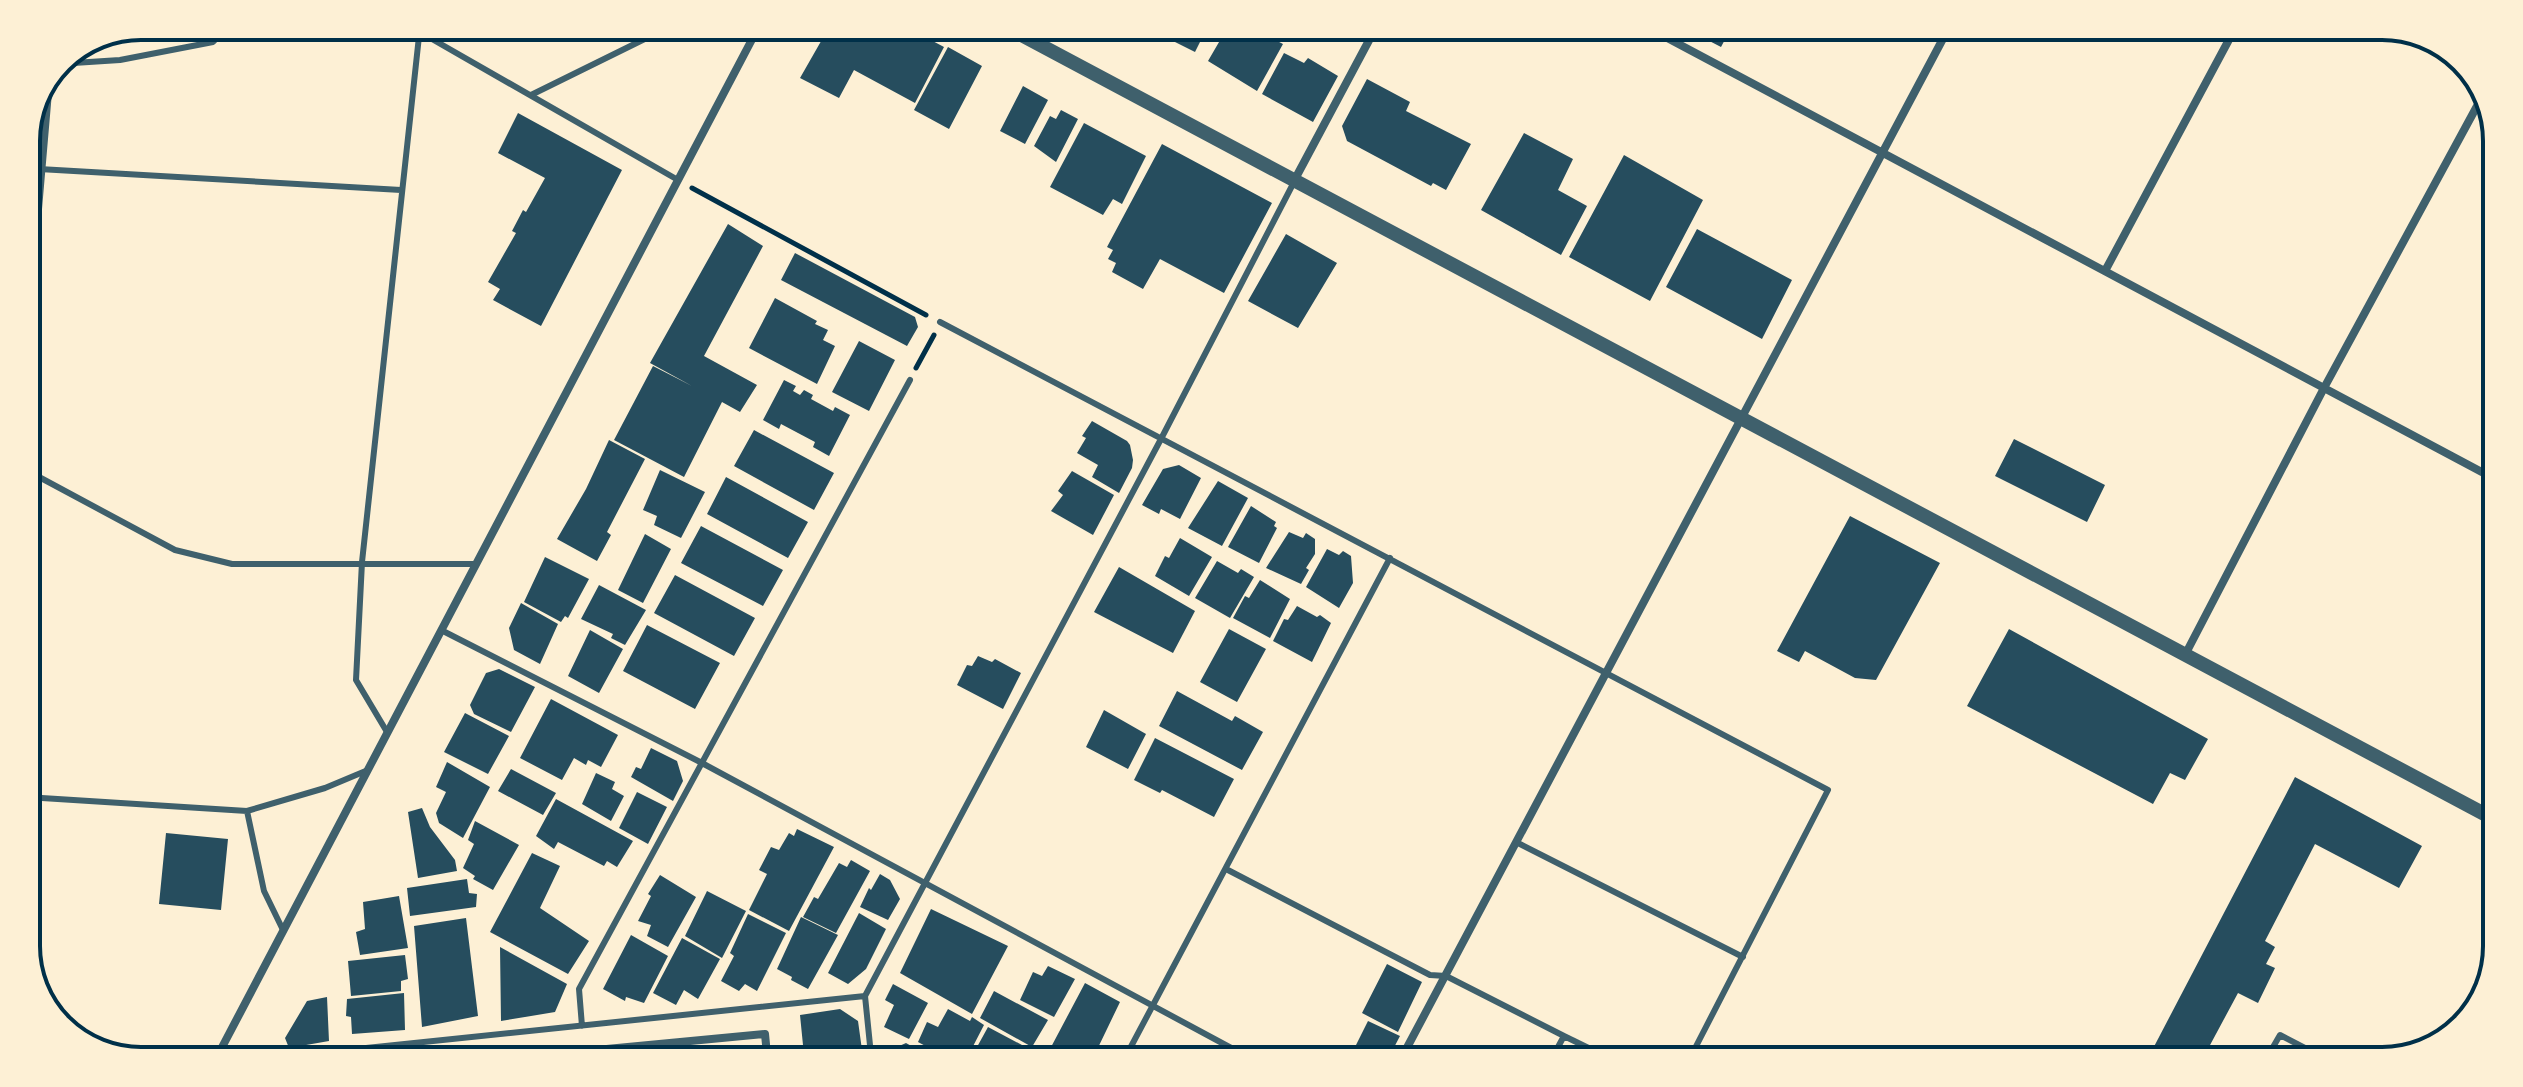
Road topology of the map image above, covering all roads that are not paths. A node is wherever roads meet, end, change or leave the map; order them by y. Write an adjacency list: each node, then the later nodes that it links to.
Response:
1 (215, 40): 11 (lane)
2 (418, 40): 18 (lane)
3 (438, 40): 12 (lane)
4 (643, 40): 12 (lane)
5 (752, 40): 16 (street)
6 (1031, 40): 17 (street)
7 (1369, 40): 17 (street)
8 (1672, 40): 14 (street)
9 (1942, 40): 14 (street)
10 (2229, 40): 19 (street)
11 (77, 63)
12 (531, 95): 16 (lane)
13 (2477, 107): 22 (street)
14 (1882, 152): 19 (street); 23 (street)
15 (40, 168): 18 (lane)
16 (678, 180): 29 (street)
17 (1294, 181): 23 (street); 24 (lane)
18 (401, 190): 28 (lane)
19 (2105, 271): 22 (street)
20 (940, 322): 24 (lane)
21 (910, 380): 34 (lane)
22 (2324, 388): 25 (street); 31 (street)
23 (1740, 419): 31 (street); 32 (street)
24 (1161, 439): 27 (lane); 41 (lane)
25 (2483, 473)
26 (40, 478): 28 (lane)
27 (1390, 558): 32 (lane); 40 (lane)
28 (362, 562): 29 (lane); 33 (lane)
29 (476, 564): 30 (street)
30 (441, 630): 33 (street); 34 (lane)
31 (2185, 655): 38 (street)
32 (1606, 672): 39 (street); 43 (lane)
33 (387, 732): 35 (street)
34 (702, 763): 41 (lane); 47 (lane)
35 (368, 770): 37 (lane); 42 (street)
36 (40, 798): 37 (lane)
37 (247, 811): 42 (lane)
38 (2483, 813)
39 (1516, 842): 43 (lane); 44 (street)
40 (1226, 869): 44 (lane); 46 (lane)
41 (925, 883): 45 (lane); 46 (lane)
42 (283, 930): 50 (street)
43 (1743, 957): 61 (lane)
44 (1446, 976): 48 (lane); 58 (street)
45 (865, 996): 47 (lane); 55 (lane)
46 (1153, 1005): 56 (lane); 57 (lane)
47 (582, 1026): 51 (lane)
48 (1564, 1036): 59 (lane); 60 (lane)
49 (668, 1043): 52 (street); 53 (street); 54 (street)
50 (223, 1047)
51 (377, 1047)
52 (632, 1047)
53 (669, 1047)
54 (766, 1047)
55 (870, 1047)
56 (1131, 1047)
57 (1230, 1047)
58 (1407, 1047)
59 (1558, 1047)
60 (1586, 1047)
61 (1696, 1047)
62 (2273, 1047): 63 (lane)
63 (2303, 1047)

